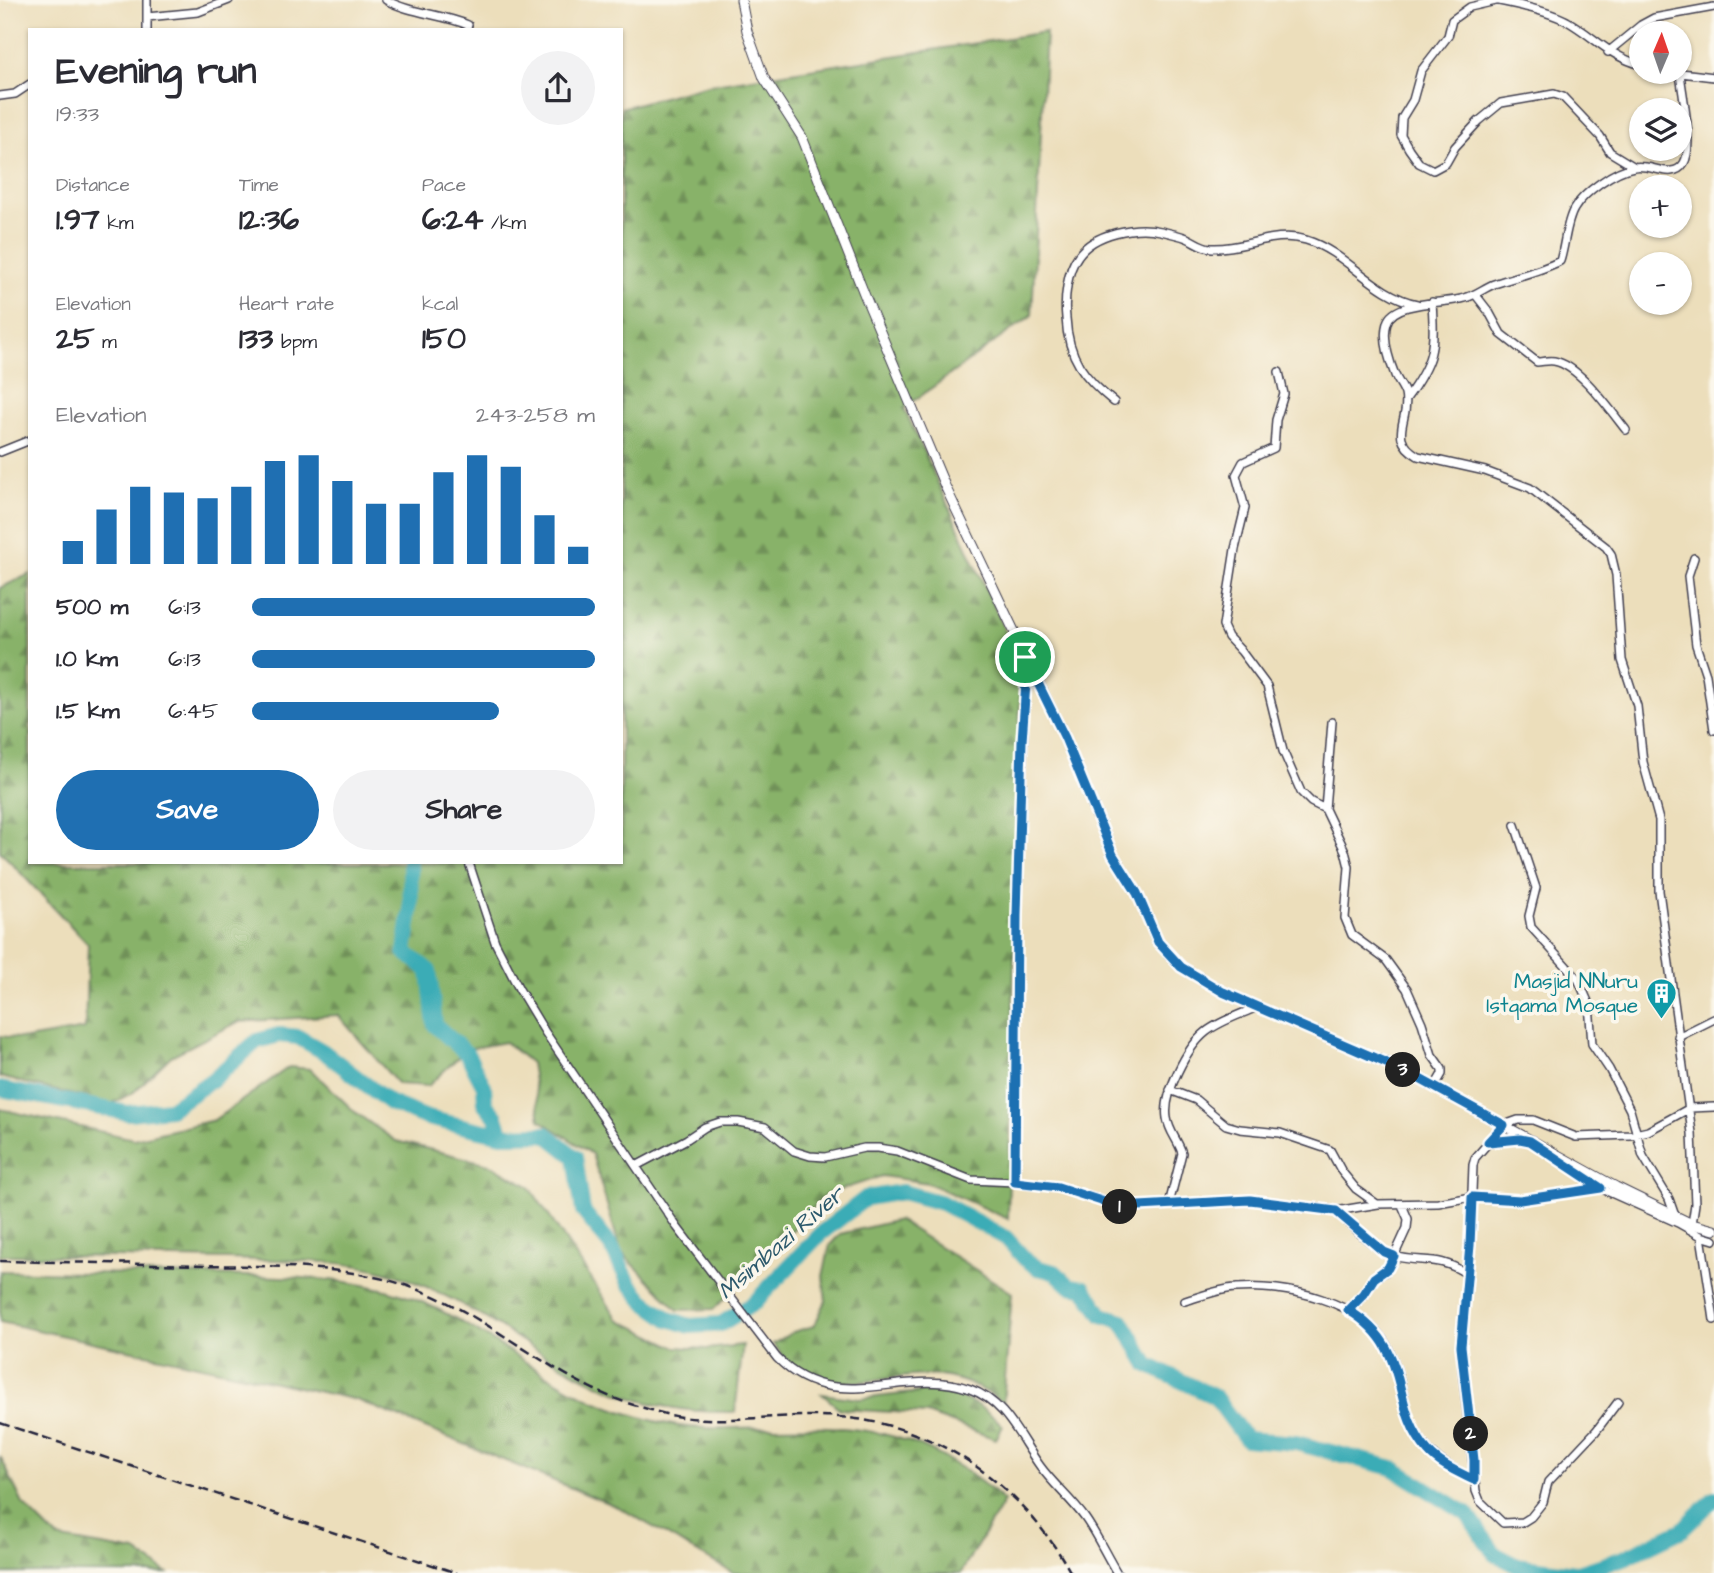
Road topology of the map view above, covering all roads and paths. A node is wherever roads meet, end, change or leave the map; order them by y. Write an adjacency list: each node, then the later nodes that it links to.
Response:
1 (148, 0): 7 (street)
2 (229, 0): 7 (street)
3 (386, 0): 8 (street)
4 (741, 0): 28 (street)
5 (1494, 0): 10 (street); 17 (street)
6 (1714, 8): 10 (street)
7 (148, 17): 9 (street)
8 (468, 25)
9 (147, 28)
10 (1608, 52): 11 (street)
11 (1629, 60)
12 (1692, 74): 13 (street)
13 (1714, 77)
14 (1678, 84): 17 (street)
15 (28, 85): 16 (street)
16 (0, 96)
17 (1634, 167): 18 (street)
18 (1475, 294): 19 (street); 24 (street)
19 (1432, 302): 20 (street); 22 (street)
20 (1421, 304): 22 (street); 23 (street)
21 (1279, 372): 31 (street)
22 (1406, 398): 36 (street)
23 (1114, 402)
24 (1626, 430)
25 (28, 441): 26 (street)
26 (0, 452)
27 (1694, 558): 30 (street)
28 (1025, 657): 34 (street); 45 (street)
29 (1332, 722): 31 (street)
30 (1714, 730)
31 (1325, 809): 37 (street)
32 (1515, 825): 42 (street)
33 (469, 864): 44 (street)
34 (1255, 1008): 37 (street); 38 (street)
35 (1714, 1019): 36 (street)
36 (1678, 1037): 40 (street)
37 (1435, 1086): 41 (street)
38 (1170, 1090): 48 (street); 49 (street)
39 (1714, 1107): 40 (street)
40 (1690, 1108): 42 (street); 53 (street)
41 (1504, 1125): 42 (street); 43 (street); 52 (street)
42 (1637, 1135): 52 (street)
43 (1488, 1142): 46 (street); 47 (street)
44 (636, 1166): 45 (street); 65 (street)
45 (1015, 1182): 48 (street)
46 (1601, 1188): 47 (street); 55 (street)
47 (1472, 1197): 50 (street); 58 (street)
48 (1169, 1204): 51 (street)
49 (1378, 1204): 50 (street); 51 (street)
50 (1402, 1205): 57 (street)
51 (1336, 1211): 57 (street)
52 (1675, 1216): 53 (street)
53 (1692, 1224): 54 (street)
54 (1714, 1230)
55 (1701, 1237): 56 (street); 60 (street)
56 (1714, 1240)
57 (1394, 1256): 58 (street); 61 (street)
58 (1467, 1274): 64 (street)
59 (1185, 1301): 61 (street)
60 (1713, 1305): 62 (street)
61 (1348, 1310): 64 (street)
62 (1714, 1320)
63 (1618, 1402): 64 (street)
64 (1474, 1480)
65 (1117, 1573)

